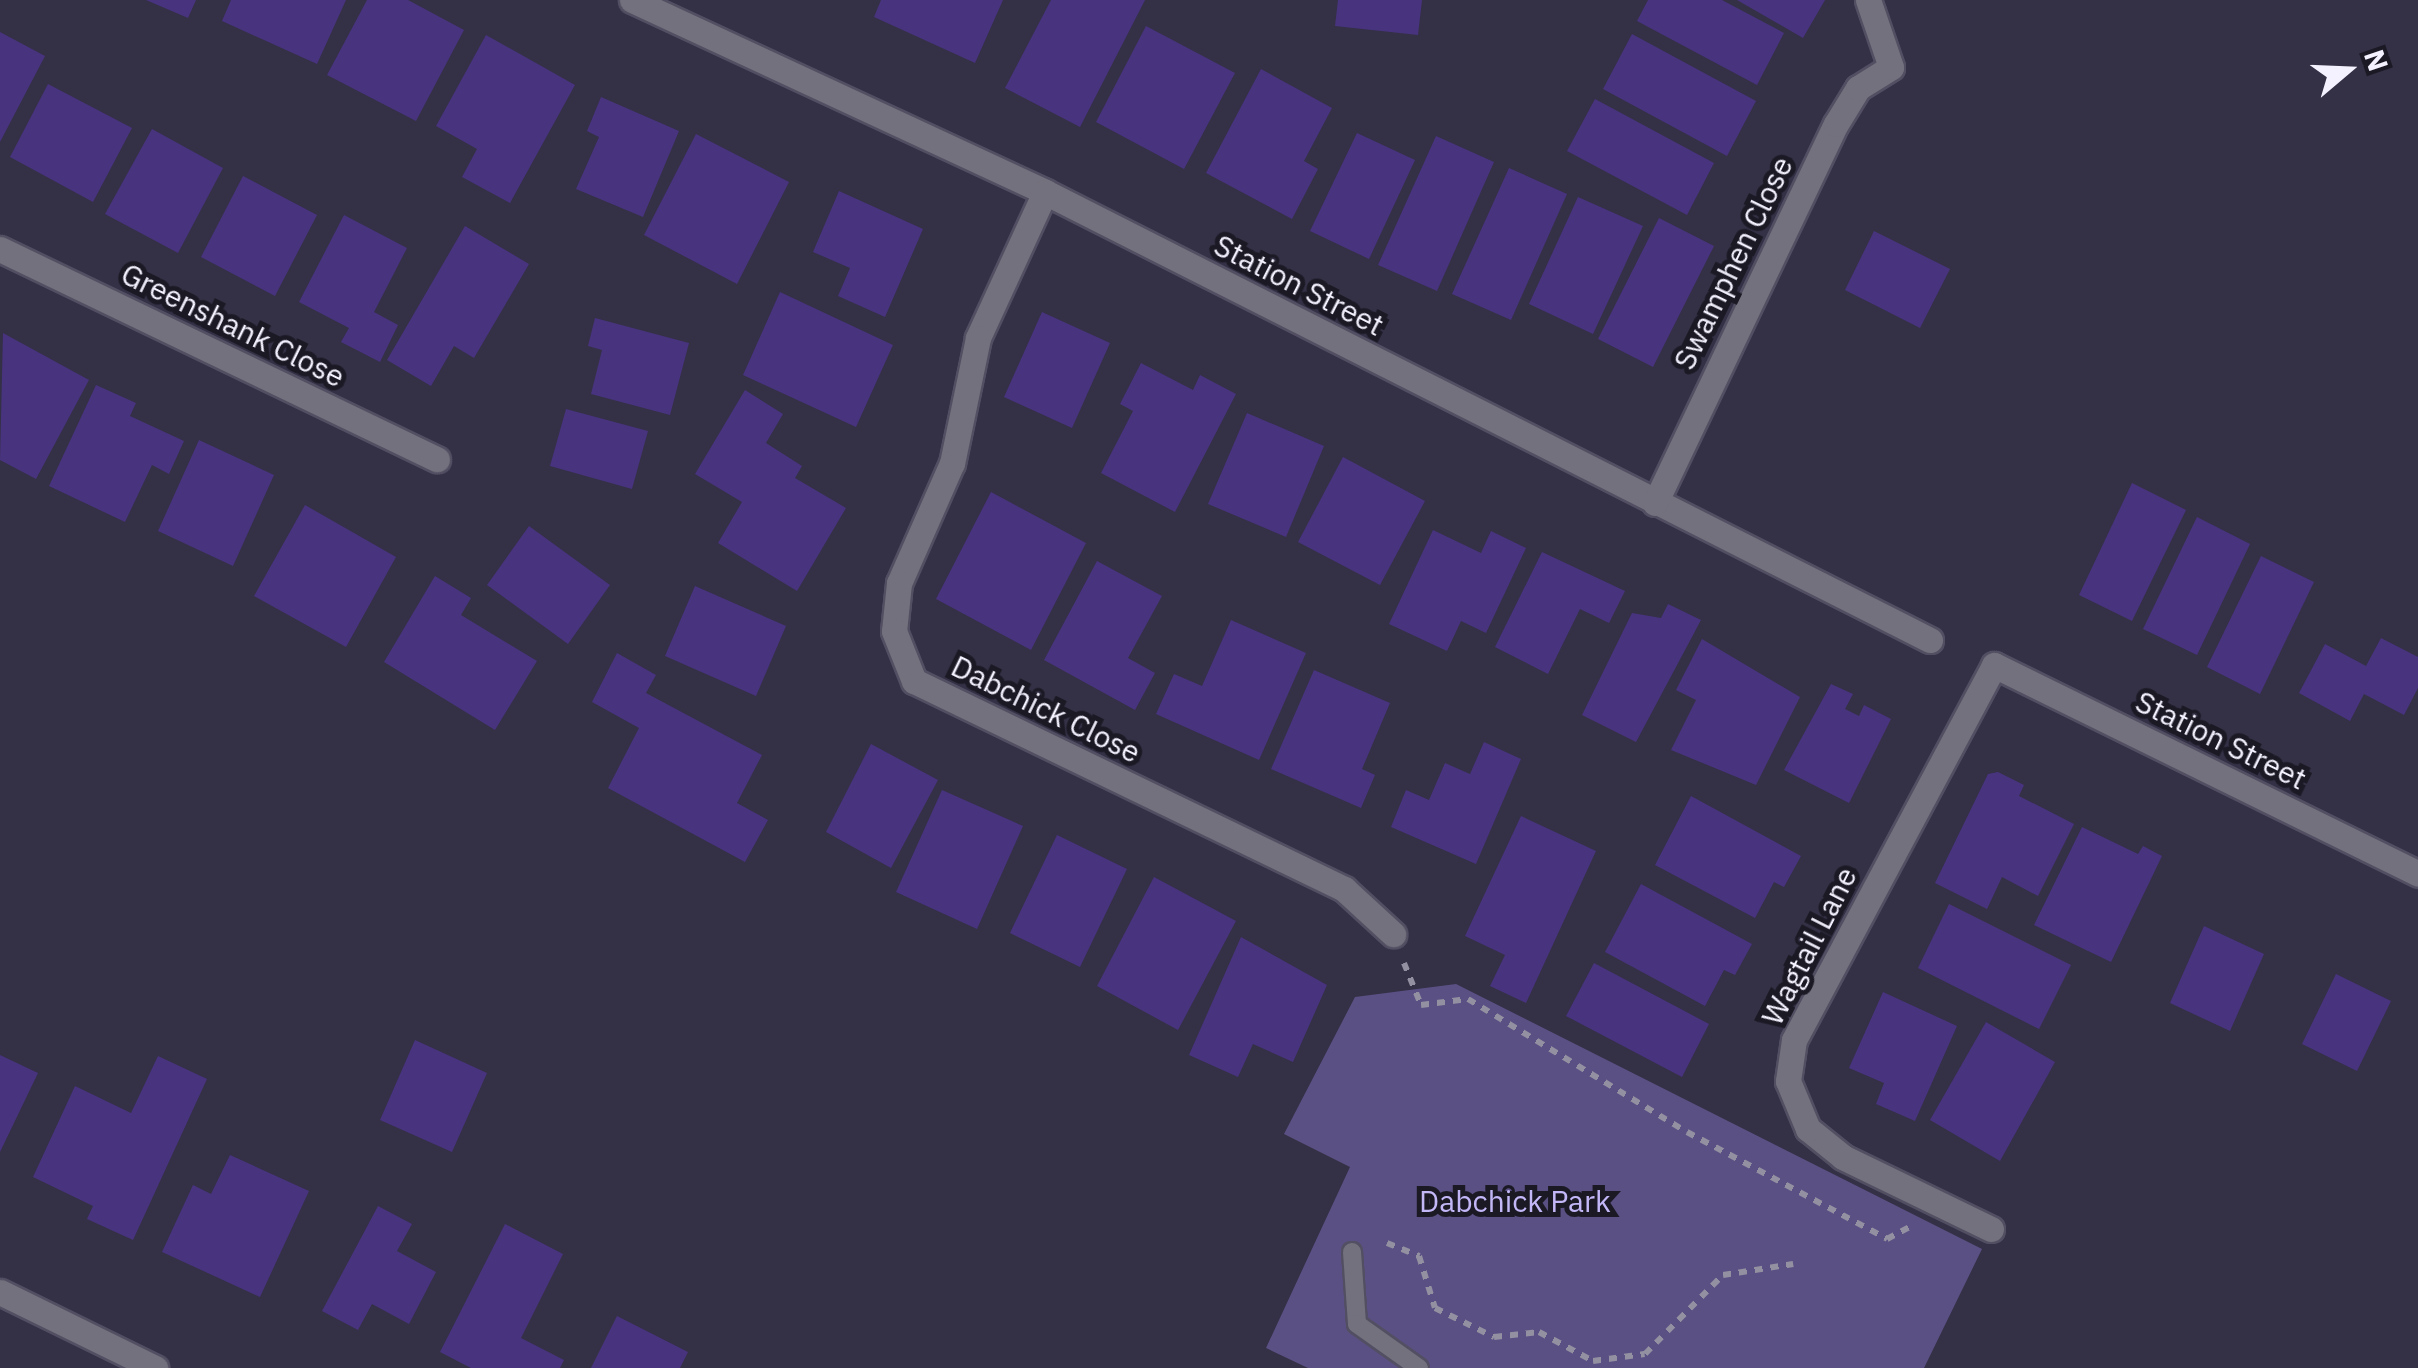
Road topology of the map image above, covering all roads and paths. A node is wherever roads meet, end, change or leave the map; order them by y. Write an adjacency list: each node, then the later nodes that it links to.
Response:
1 (632, 0): 3 (street, Station Street)
2 (1868, 0): 6 (street, Swamphen Close)
3 (1045, 192): 6 (street, Station Street); 10 (street, Dabchick Close)
4 (0, 248): 5 (street, Greenshank Close)
5 (437, 459)
6 (1655, 503): 7 (street, Station Street)
7 (1930, 640)
8 (1994, 665): 9 (street, Station Street); 11 (street, Wagtail Lane)
9 (2418, 874)
10 (1393, 934): 11 (path)
11 (1928, 1198): 12 (street, Wagtail Lane)
12 (1991, 1229)
13 (1387, 1243): 15 (path)
14 (1352, 1252): 18 (lane)
15 (1793, 1264)
16 (0, 1292): 17 (street)
17 (154, 1368)
18 (1419, 1368)

